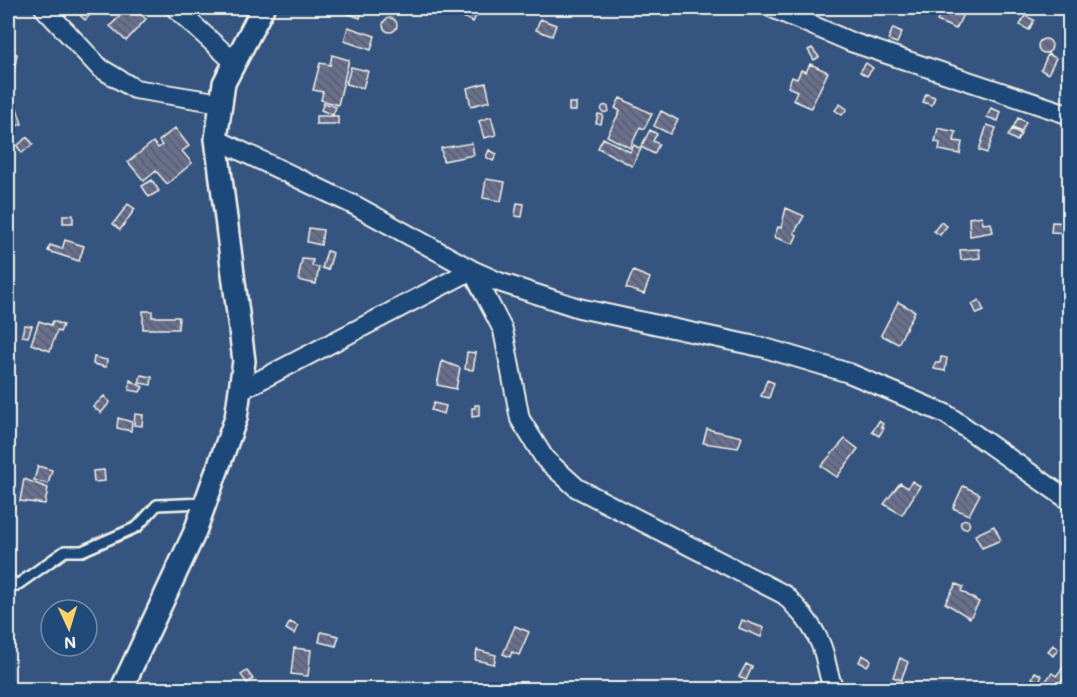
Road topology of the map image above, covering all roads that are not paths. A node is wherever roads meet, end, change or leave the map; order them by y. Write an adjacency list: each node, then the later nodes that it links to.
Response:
1 (44, 8): 7 (street)
2 (175, 8): 6 (street)
3 (263, 8): 6 (street)
4 (772, 8): 5 (street)
5 (808, 15): 8 (street)
6 (233, 60): 7 (street)
7 (221, 103): 9 (street)
8 (1070, 115)
9 (216, 139): 10 (street); 11 (street)
10 (472, 270): 11 (street); 12 (street); 16 (street)
11 (239, 391): 13 (street)
12 (1070, 501)
13 (205, 503): 14 (lane); 15 (street)
14 (8, 579)
15 (121, 690)
16 (835, 690)

